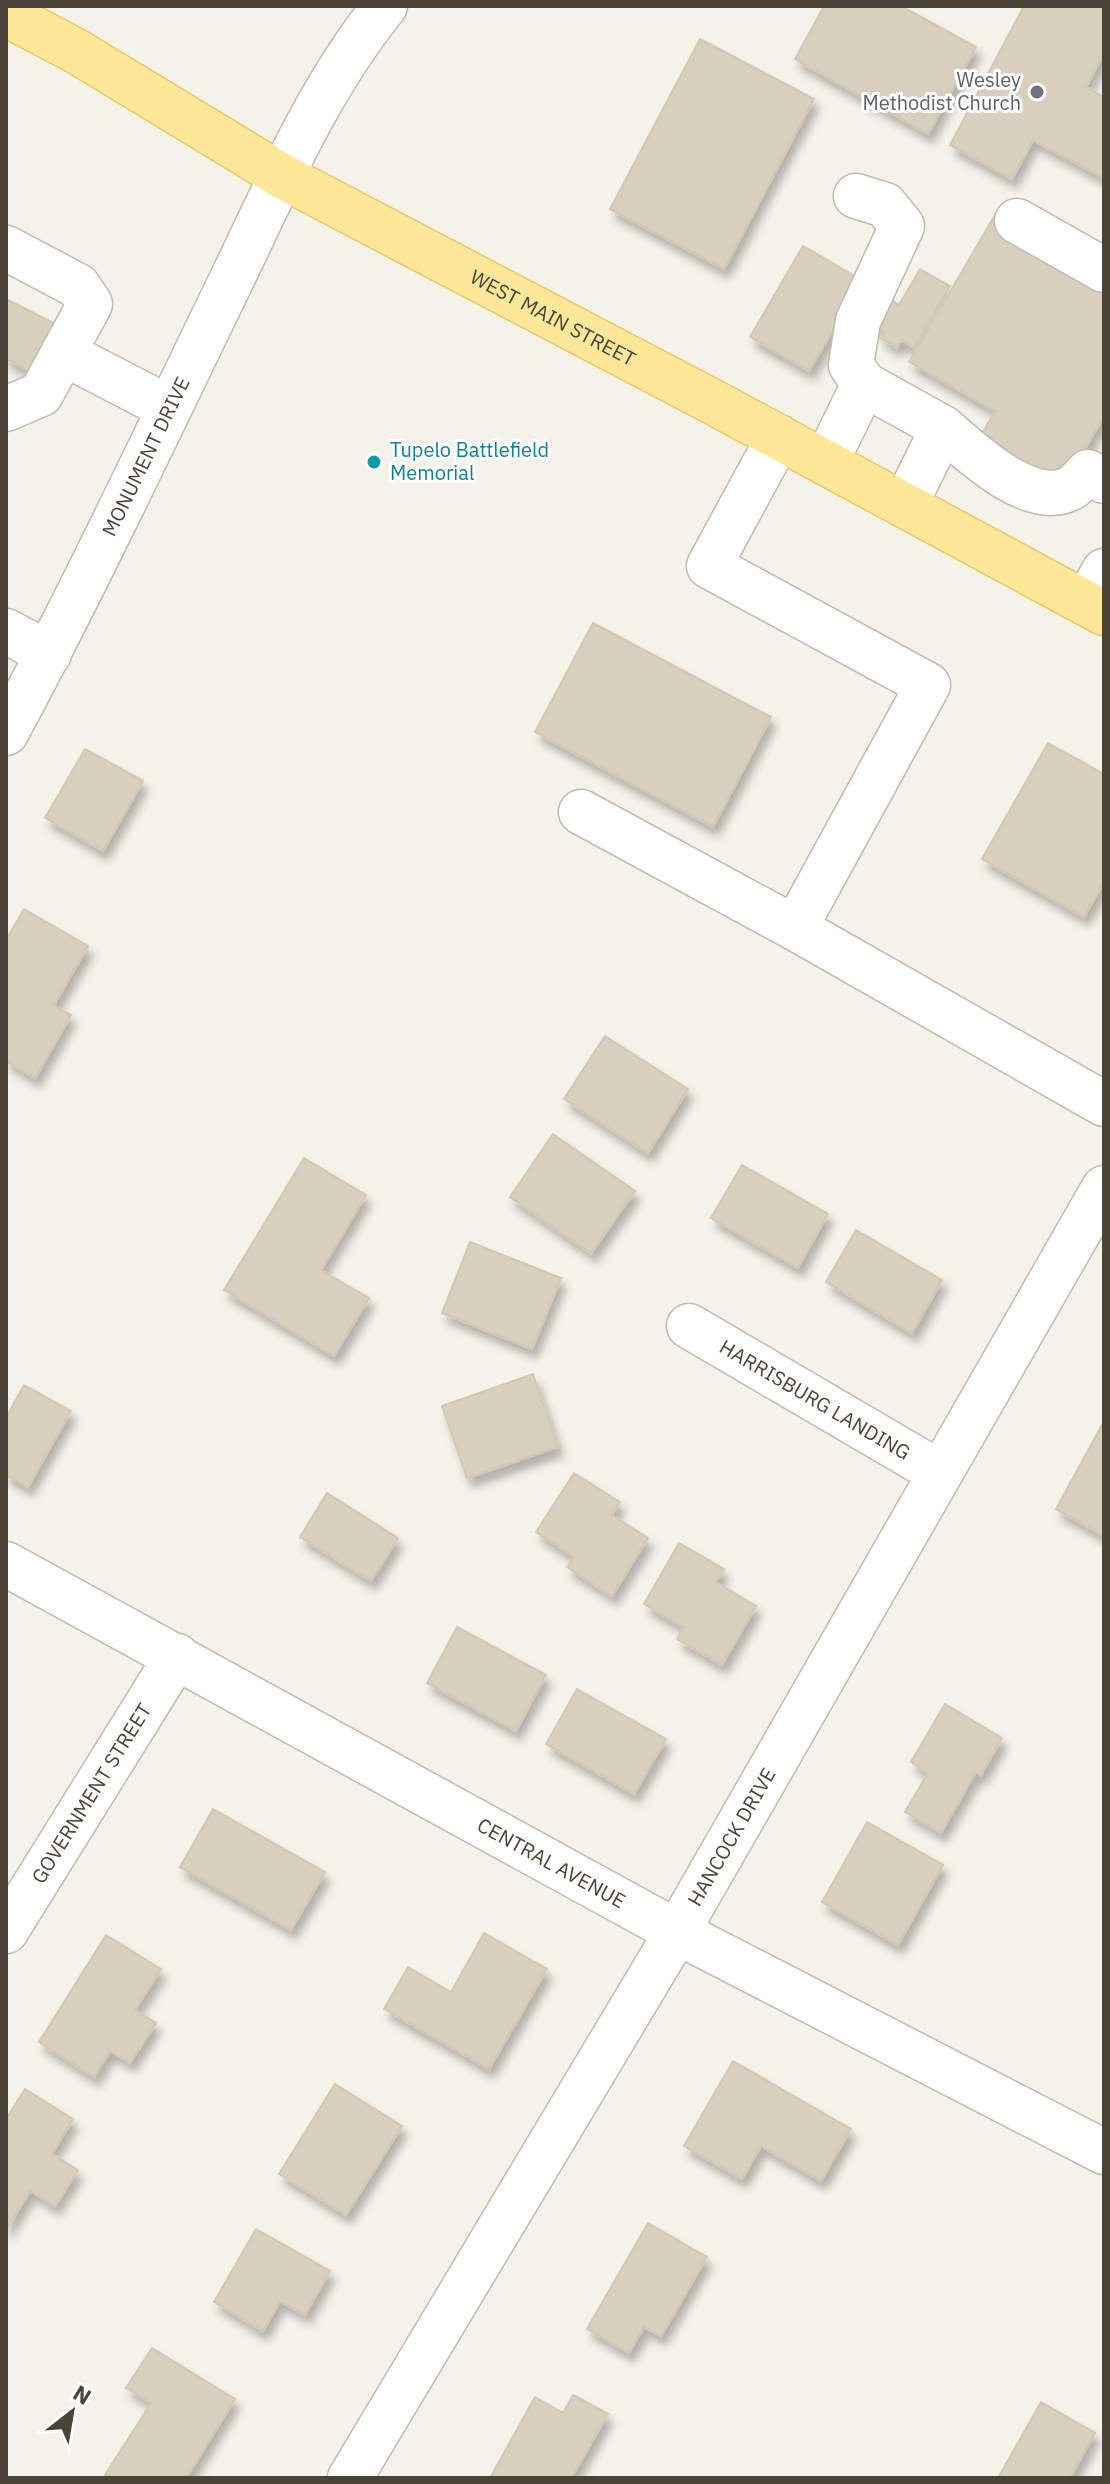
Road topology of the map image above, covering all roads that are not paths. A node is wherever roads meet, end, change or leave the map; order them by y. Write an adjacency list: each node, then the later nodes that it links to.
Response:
1 (385, 6): 3 (street, MONUMENT DRIVE)
2 (6, 14): 3 (main road, WEST MAIN STREET)
3 (282, 176): 10 (street, MONUMENT DRIVE); 13 (main road, WEST MAIN STREET)
4 (856, 196): 9 (street)
5 (1017, 221): 7 (street)
6 (6, 248): 8 (street)
7 (1104, 270)
8 (63, 353): 10 (street); 11 (street)
9 (864, 384): 12 (street); 14 (street)
10 (169, 408): 19 (street, MONUMENT DRIVE)
11 (6, 409)
12 (943, 428): 15 (street); 16 (street)
13 (779, 437): 14 (main road, WEST MAIN STREET); 22 (street)
14 (826, 462): 16 (main road, WEST MAIN STREET)
15 (1104, 481)
16 (905, 505): 17 (main road, WEST MAIN STREET)
17 (1098, 596)
18 (6, 631): 19 (street)
19 (49, 654): 20 (street, MONUMENT DRIVE)
20 (6, 733)
21 (581, 812): 22 (street)
22 (795, 928): 23 (street)
23 (1104, 1104)
24 (1104, 1188): 26 (street, HANCOCK DRIVE)
25 (689, 1326): 26 (street, HARRISBURG LANDING)
26 (940, 1473): 30 (street, HANCOCK DRIVE)
27 (6, 1564): 28 (street, CENTRAL AVENUE)
28 (177, 1656): 29 (street, GOVERNMENT STREET); 30 (street, CENTRAL AVENUE)
29 (6, 1931)
30 (677, 1932): 31 (street, CENTRAL AVENUE); 32 (street, HANCOCK DRIVE)
31 (1104, 2152)
32 (350, 2478)

